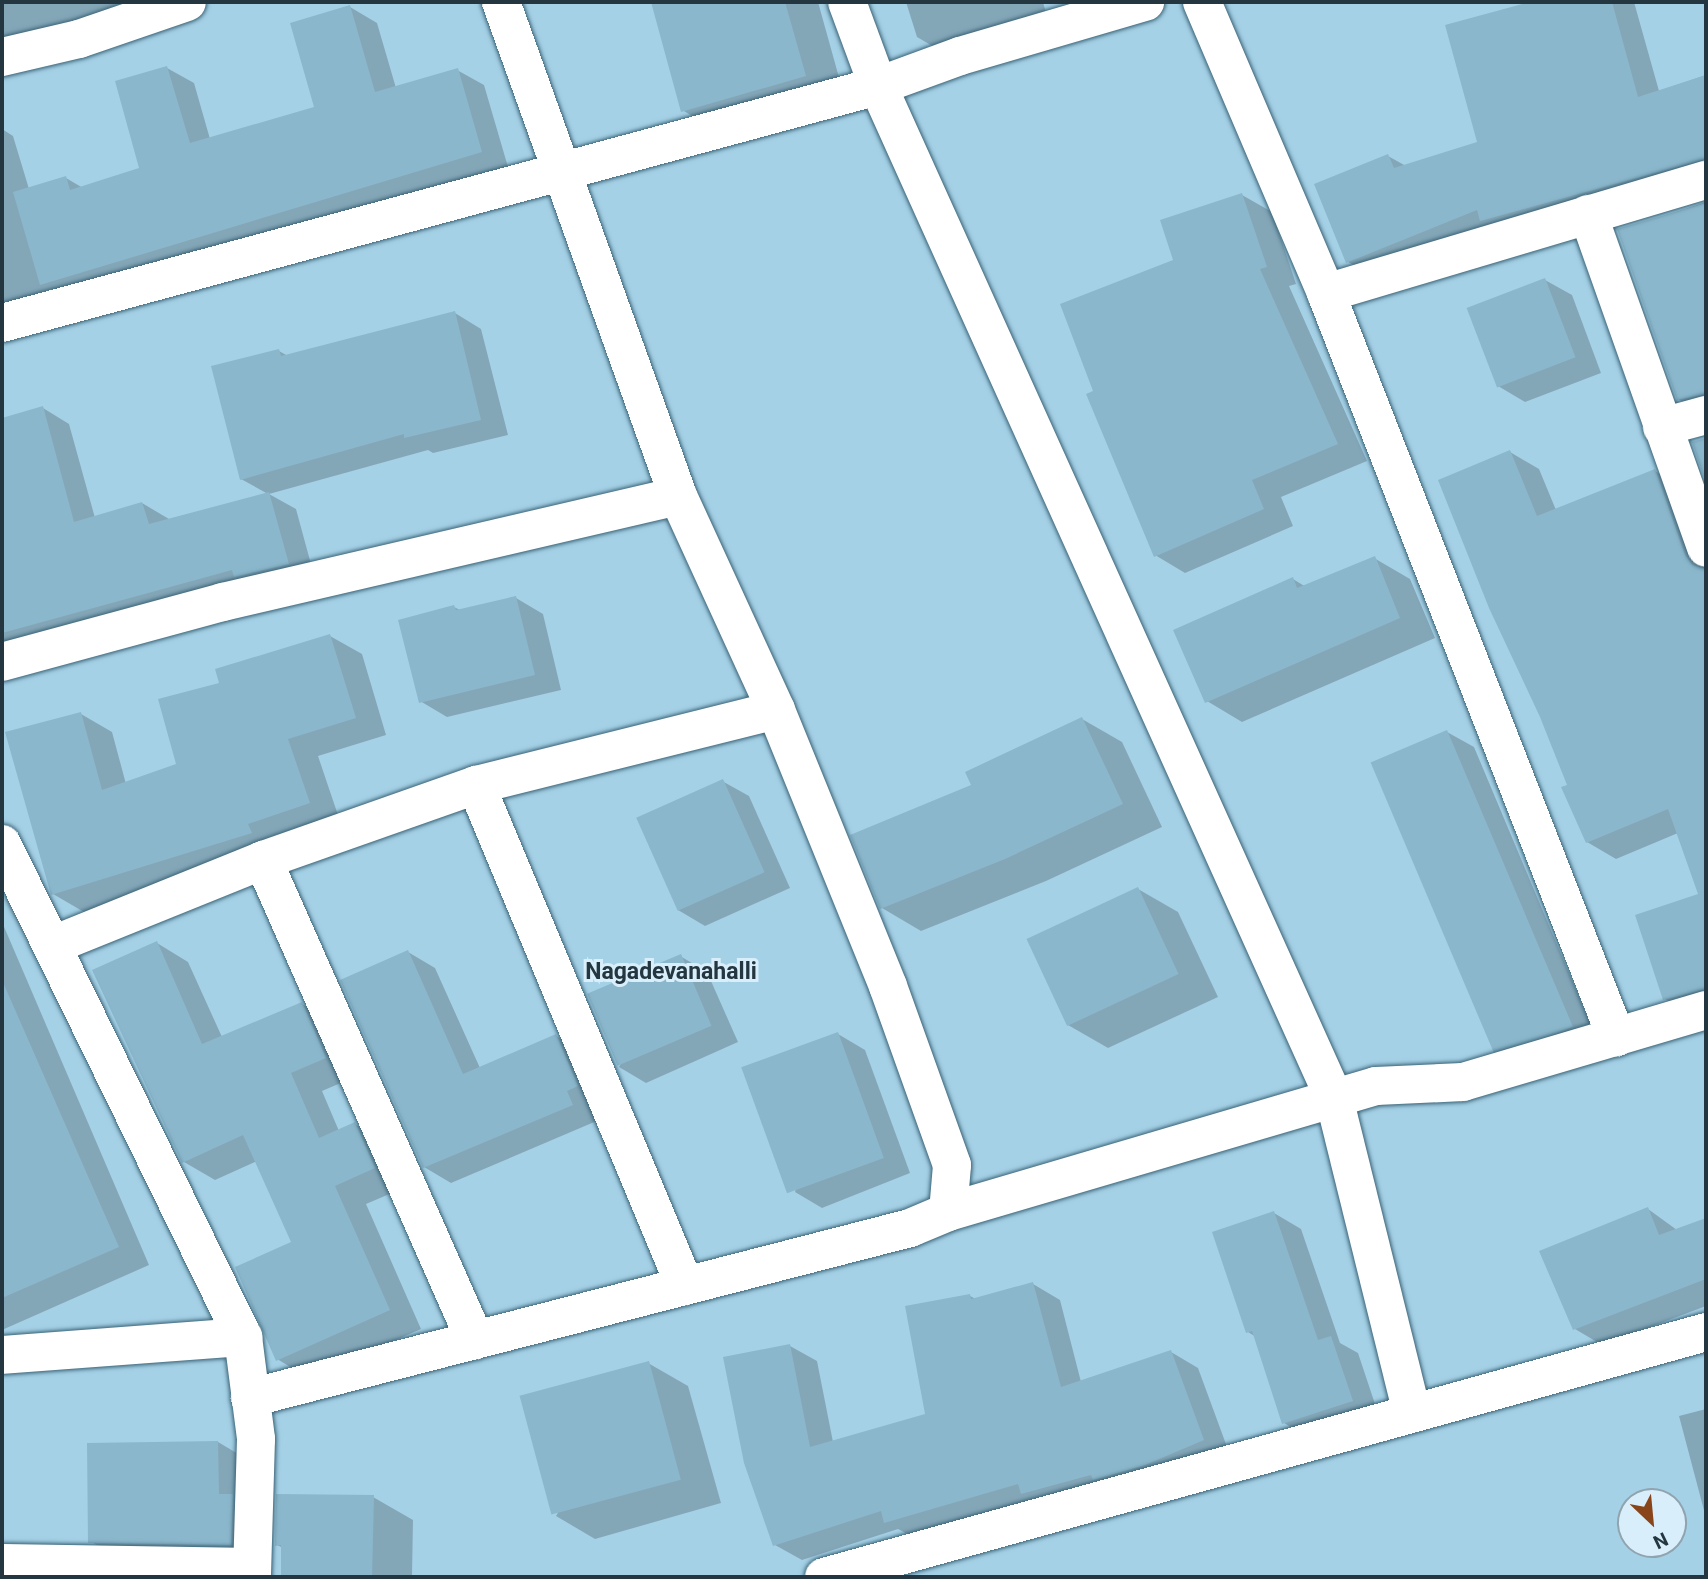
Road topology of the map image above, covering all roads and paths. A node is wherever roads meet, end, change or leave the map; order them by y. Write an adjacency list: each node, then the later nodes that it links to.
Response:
1 (187, 2): 6 (street)
2 (501, 2): 8 (street)
3 (847, 2): 7 (street)
4 (1145, 2): 7 (street)
5 (1202, 2): 11 (street)
6 (2, 57)
7 (878, 86): 8 (street); 25 (street)
8 (560, 171): 12 (street); 15 (street)
9 (1706, 180): 10 (street)
10 (1588, 214): 11 (street); 14 (street)
11 (1326, 293): 24 (street)
12 (2, 323)
13 (1706, 415): 14 (street)
14 (1662, 427): 16 (street)
15 (678, 496): 17 (street); 18 (street)
16 (1706, 548)
17 (2, 662)
18 (776, 709): 19 (street); 26 (street)
19 (476, 785): 21 (street); 27 (street)
20 (2, 844): 22 (street)
21 (263, 860): 22 (street); 30 (street)
22 (53, 944): 29 (street)
23 (1706, 1010): 24 (street)
24 (1616, 1037): 25 (street)
25 (1334, 1098): 26 (street); 33 (street)
26 (948, 1212): 27 (street)
27 (685, 1286): 30 (street)
28 (1706, 1332): 33 (street)
29 (243, 1337): 31 (street); 32 (street)
30 (475, 1340): 32 (street)
31 (2, 1355)
32 (250, 1398): 35 (street)
33 (1412, 1413): 36 (street)
34 (2, 1563): 35 (street)
35 (251, 1572)
36 (824, 1577)

